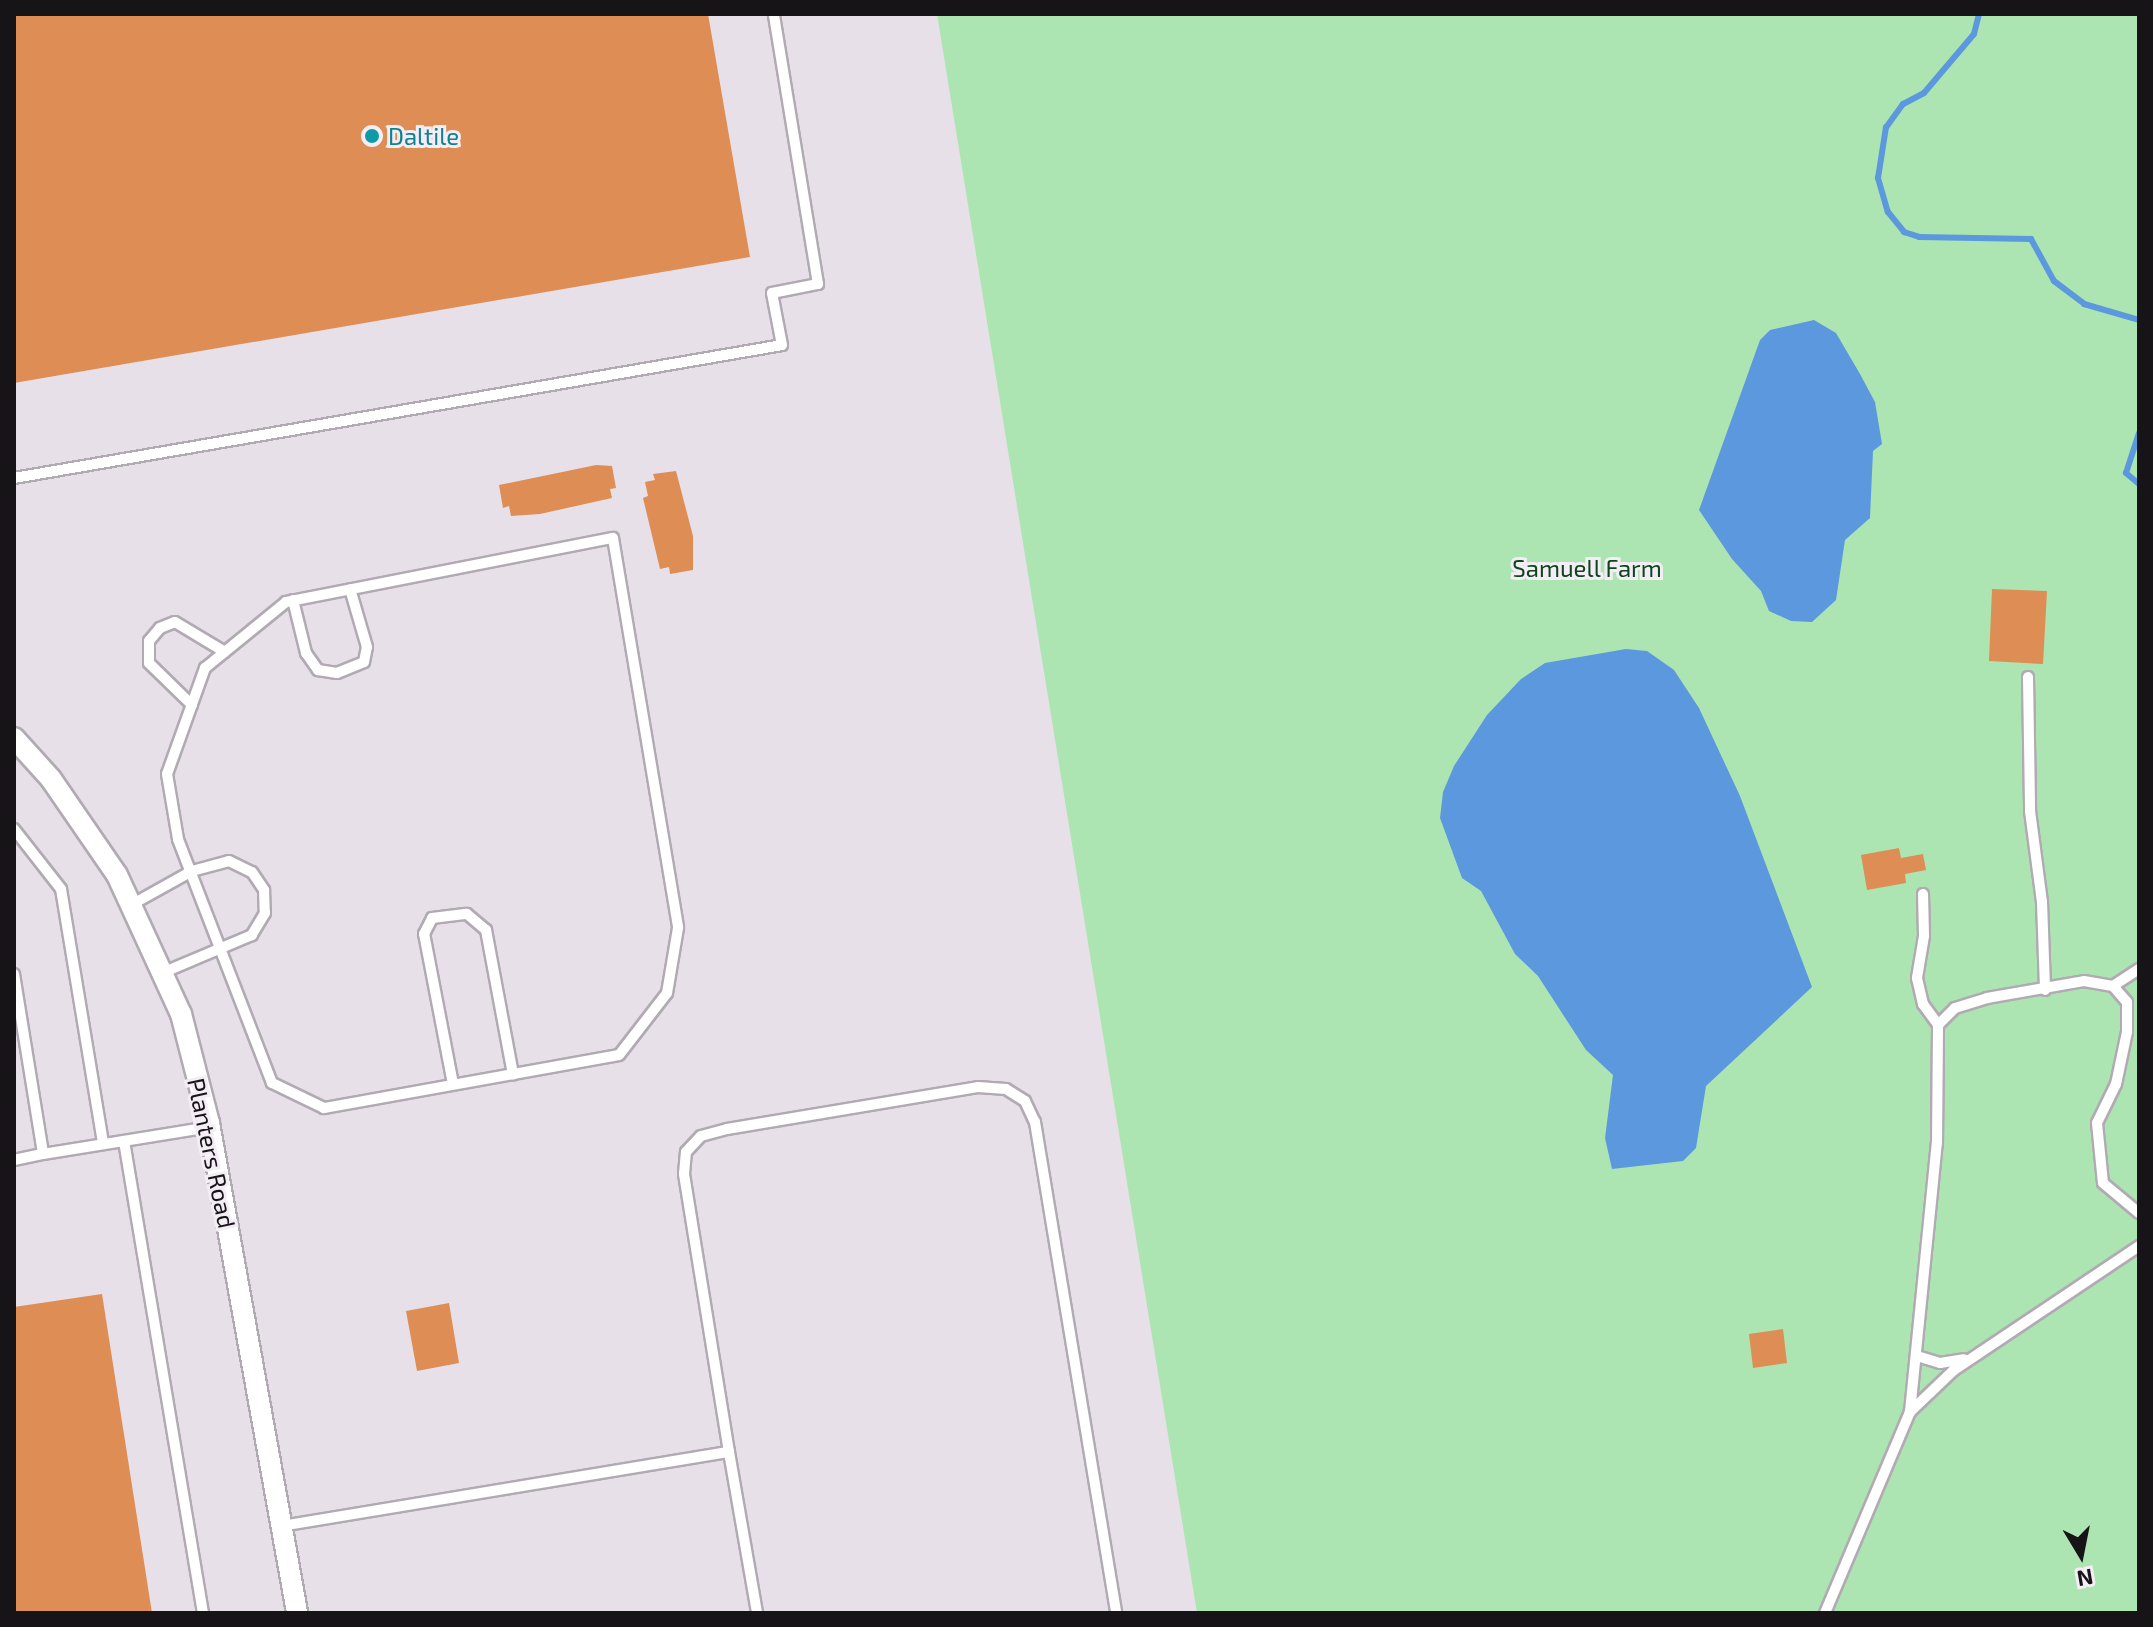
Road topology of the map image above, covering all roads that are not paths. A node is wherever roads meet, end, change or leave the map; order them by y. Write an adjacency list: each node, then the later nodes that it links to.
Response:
1 (774, 14): 2 (lane)
2 (14, 478)
3 (350, 589): 4 (lane); 4 (lane); 20 (lane)
4 (293, 600): 5 (lane)
5 (225, 652): 7 (lane); 7 (lane)
6 (2028, 677): 18 (lane)
7 (192, 705): 10 (lane)
8 (15, 740): 12 (street, Planters Road)
9 (14, 829): 24 (lane)
10 (192, 871): 12 (lane); 13 (lane); 13 (lane)
11 (1923, 894): 19 (lane)
12 (131, 905): 15 (street, Planters Road)
13 (221, 945): 15 (lane); 21 (lane)
14 (2139, 969): 17 (lane)
15 (162, 973): 22 (street, Planters Road)
16 (14, 974): 25 (lane)
17 (2113, 986): 18 (lane); 27 (lane)
18 (2045, 990): 19 (lane)
19 (1938, 1025): 29 (lane)
20 (513, 1074): 21 (lane); 21 (lane)
21 (453, 1084)
22 (210, 1127): 23 (lane); 33 (street, Planters Road)
23 (124, 1141): 24 (lane); 34 (lane)
24 (103, 1144): 25 (lane)
25 (43, 1154): 26 (lane)
26 (14, 1160)
27 (2139, 1213)
28 (2139, 1246): 30 (lane)
29 (1917, 1356): 30 (lane); 31 (lane)
30 (1974, 1357): 31 (lane)
31 (1910, 1412): 38 (lane)
32 (729, 1452): 33 (lane); 36 (lane); 37 (lane)
33 (281, 1526): 35 (street, Planters Road)
34 (203, 1613)
35 (297, 1613)
36 (757, 1613)
37 (1116, 1613)
38 (1825, 1613)

